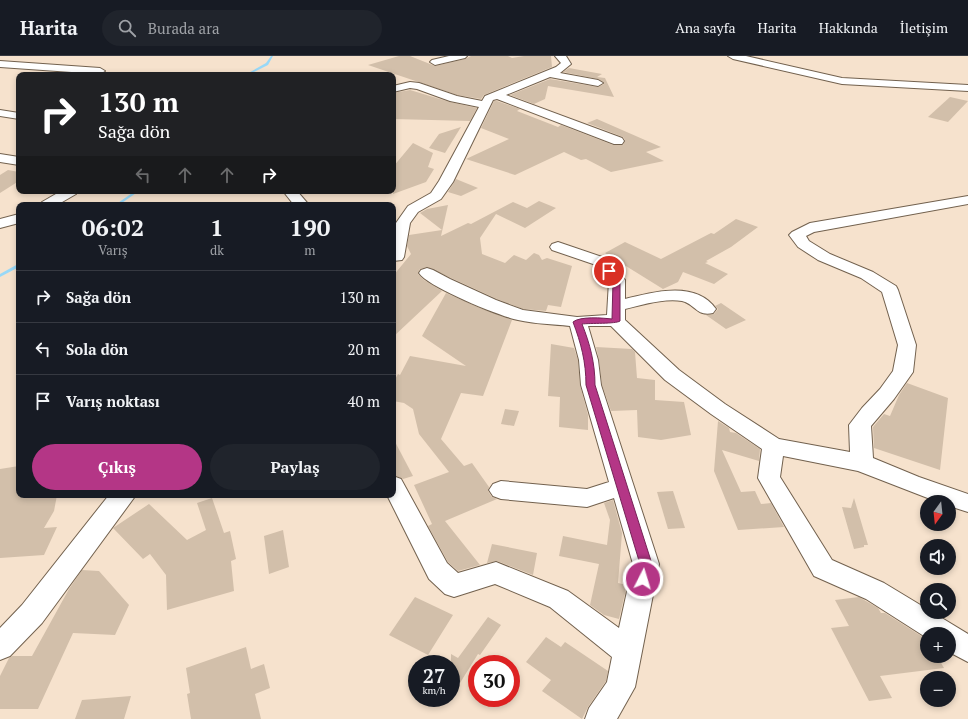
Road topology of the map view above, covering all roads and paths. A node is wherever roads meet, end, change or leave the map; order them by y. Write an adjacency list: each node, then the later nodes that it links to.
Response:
1 (462, 56): 4 (street)
2 (560, 56): 9 (street)
3 (733, 56): 12 (street)
4 (435, 62)
5 (0, 64): 7 (street)
6 (110, 66): 8 (street)
7 (86, 72)
8 (99, 72)
9 (550, 74): 10 (street); 13 (street)
10 (598, 83)
11 (396, 88): 14 (street)
12 (968, 88)
13 (497, 94): 14 (street); 17 (street)
14 (485, 105): 29 (street)
15 (0, 113): 16 (street)
16 (16, 116)
17 (618, 141)
18 (16, 157): 19 (street)
19 (1, 158): 20 (street)
20 (16, 161)
21 (65, 194): 24 (street)
22 (293, 194): 25 (street)
23 (968, 200): 35 (street)
24 (52, 202)
25 (299, 202)
26 (16, 219): 27 (street)
27 (0, 224)
28 (558, 247): 32 (street)
29 (396, 249)
30 (427, 274): 33 (street)
31 (707, 309): 32 (street)
32 (616, 314): 33 (street); 34 (street)
33 (578, 322): 36 (street)
34 (773, 446): 35 (street); 41 (street)
35 (862, 463): 40 (street)
36 (623, 486): 37 (street); 45 (street)
37 (501, 490)
38 (396, 491): 45 (street)
39 (121, 498): 43 (street)
40 (968, 503)
41 (933, 627)
42 (956, 641): 44 (street)
43 (0, 647)
44 (968, 649)
45 (628, 652): 46 (street)
46 (600, 719)

